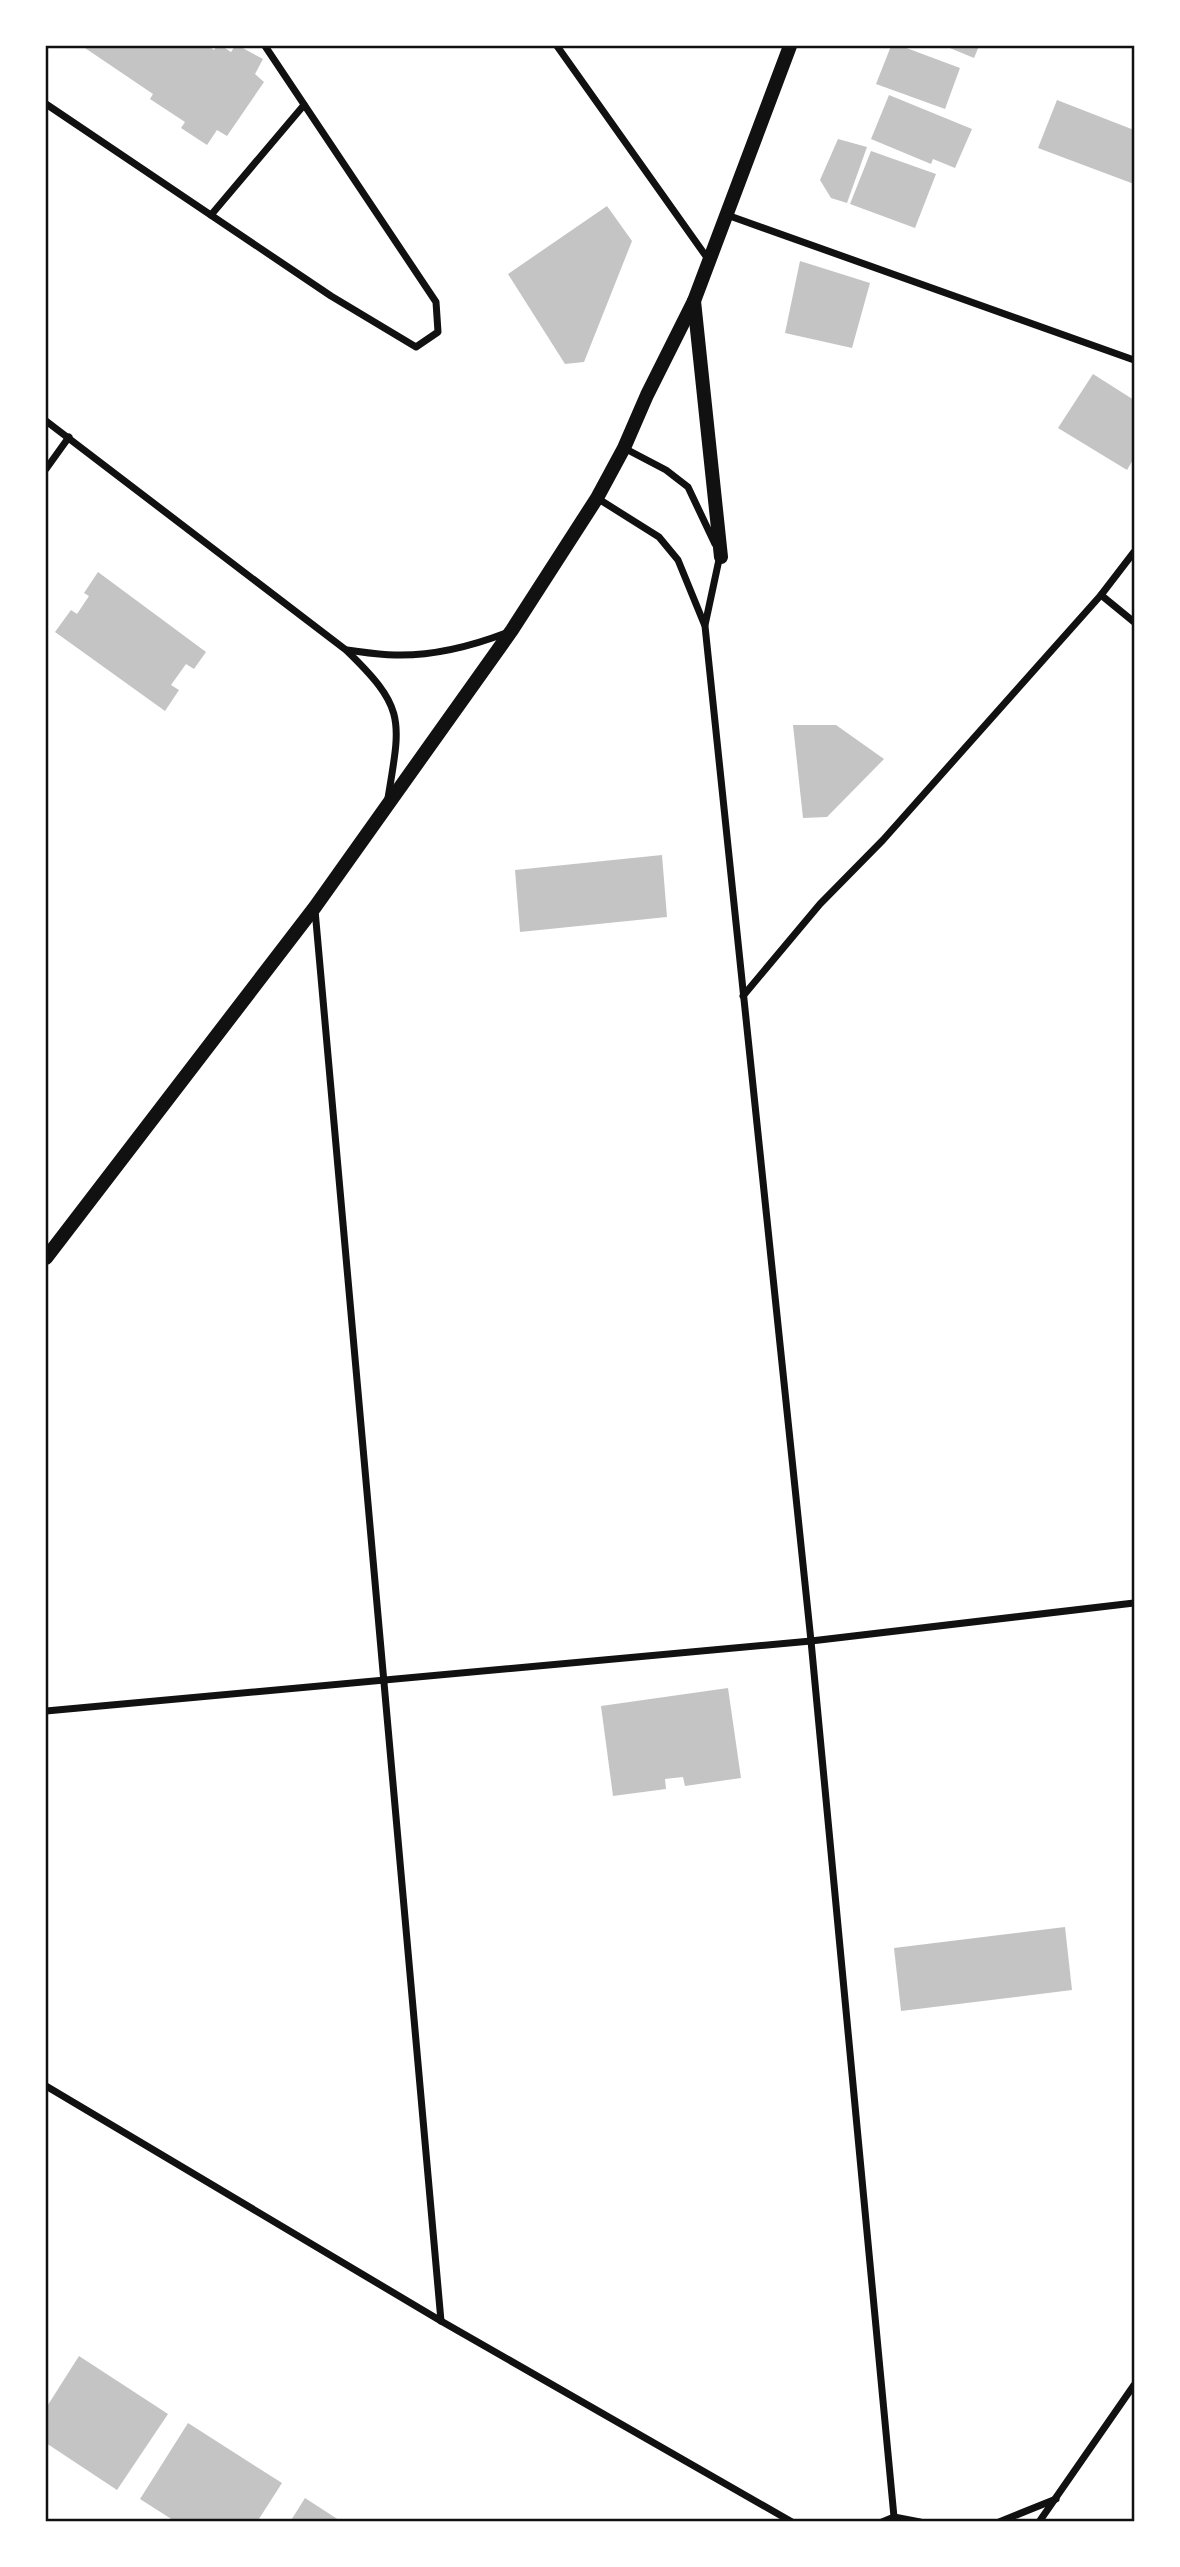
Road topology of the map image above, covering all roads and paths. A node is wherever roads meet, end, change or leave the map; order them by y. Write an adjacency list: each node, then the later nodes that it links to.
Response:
1 (265, 46): 5 (street)
2 (557, 46): 8 (street)
3 (790, 46): 7 (main road)
4 (46, 104): 6 (street)
5 (304, 105): 6 (street); 6 (street)
6 (211, 215)
7 (727, 215): 8 (main road); 10 (street)
8 (709, 260): 9 (main road)
9 (694, 301): 13 (main road); 17 (main road)
10 (1134, 357)
11 (46, 421): 12 (street)
12 (69, 438): 14 (street); 22 (street)
13 (624, 448): 15 (main road); 17 (street)
14 (46, 469)
15 (597, 498): 20 (street); 21 (main road)
16 (1135, 552): 18 (street)
17 (721, 557): 20 (street)
18 (1101, 595): 19 (street); 25 (street)
19 (1135, 622)
20 (705, 626): 25 (street)
21 (512, 631): 22 (street); 23 (main road)
22 (346, 650): 23 (street)
23 (386, 809): 24 (main road)
24 (315, 907): 26 (main road); 29 (street)
25 (743, 996): 28 (street)
26 (46, 1258)
27 (1135, 1602): 28 (street)
28 (811, 1641): 29 (street); 35 (street)
29 (384, 1679): 30 (street); 32 (street)
30 (46, 1711)
31 (46, 2086): 32 (street)
32 (441, 2321): 36 (street)
33 (1135, 2385): 34 (street)
34 (1057, 2499): 39 (street); 40 (street)
35 (894, 2517): 37 (street); 38 (street)
36 (792, 2522)
37 (883, 2522)
38 (920, 2522)
39 (999, 2522)
40 (1039, 2522)

